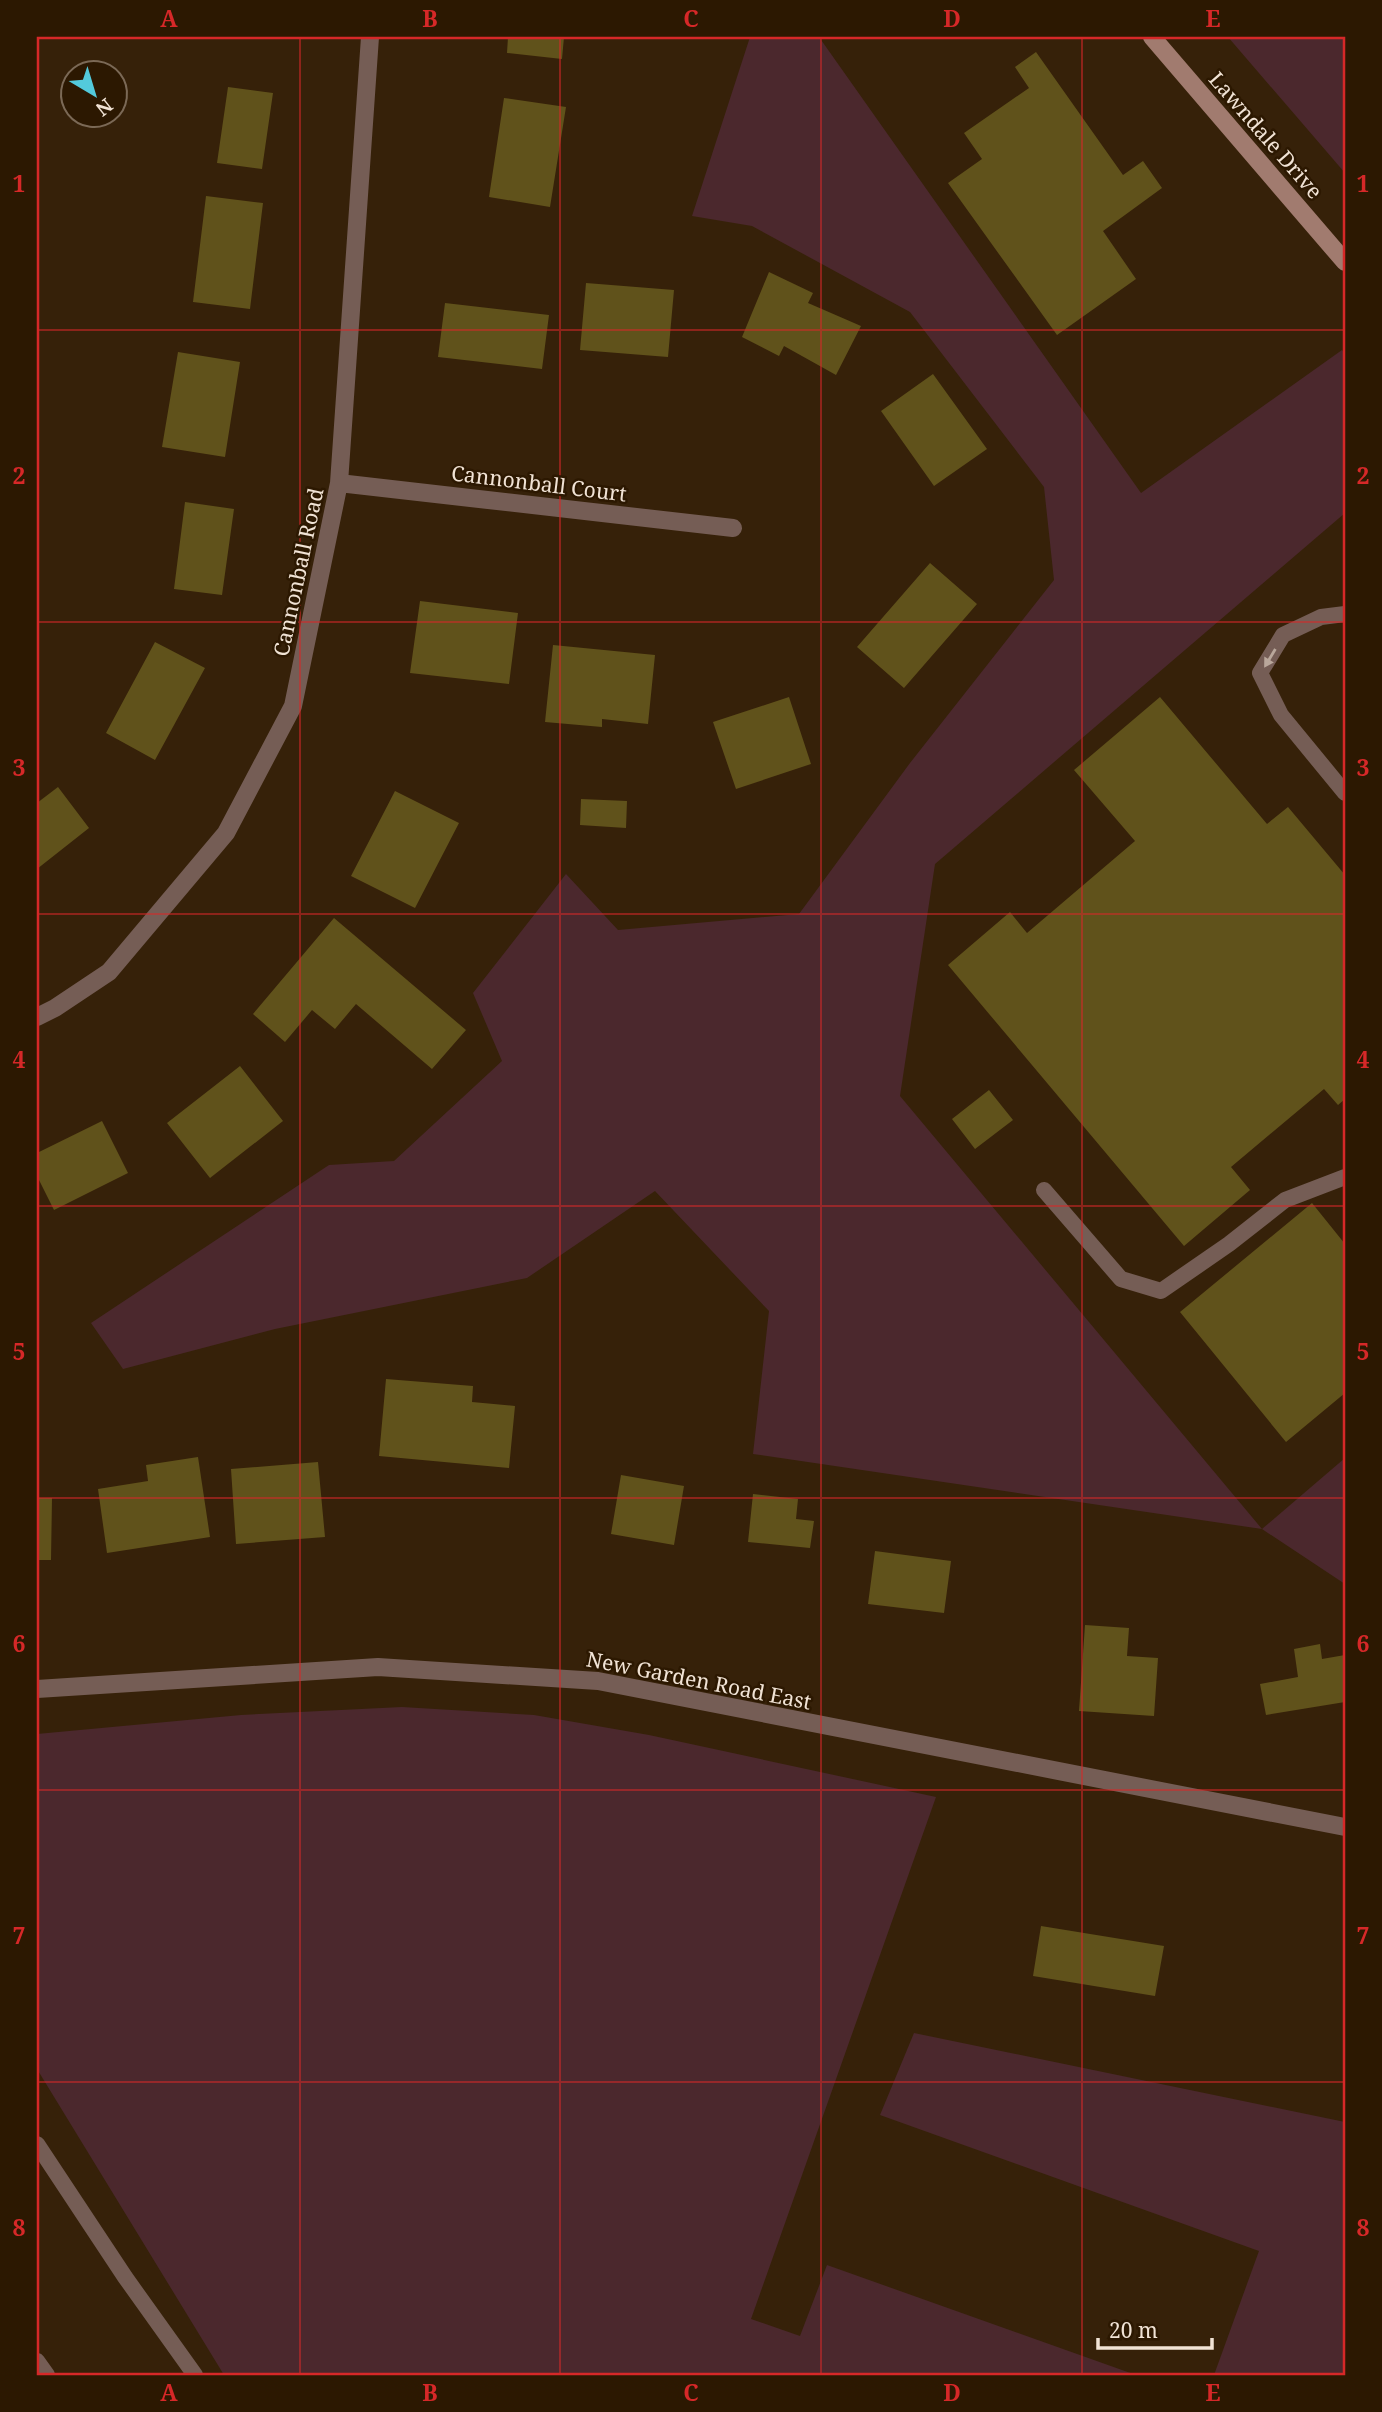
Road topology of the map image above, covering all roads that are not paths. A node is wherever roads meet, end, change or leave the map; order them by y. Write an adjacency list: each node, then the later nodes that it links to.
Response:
1 (370, 37): 4 (street, Cannonball Road)
2 (1152, 37): 3 (main road, Lawndale Drive)
3 (1345, 262)
4 (339, 483): 5 (street, Cannonball Court); 8 (street, Cannonball Road)
5 (733, 528)
6 (1345, 614): 7 (lane, one-way to 7)
7 (1345, 793)
8 (37, 1017)
9 (1345, 1177): 10 (lane)
10 (1044, 1189)
11 (37, 1689): 12 (street, New Garden Road East)
12 (1345, 1827)
13 (37, 2144): 16 (lane)
14 (37, 2361): 15 (lane)
15 (47, 2375)
16 (195, 2375)

